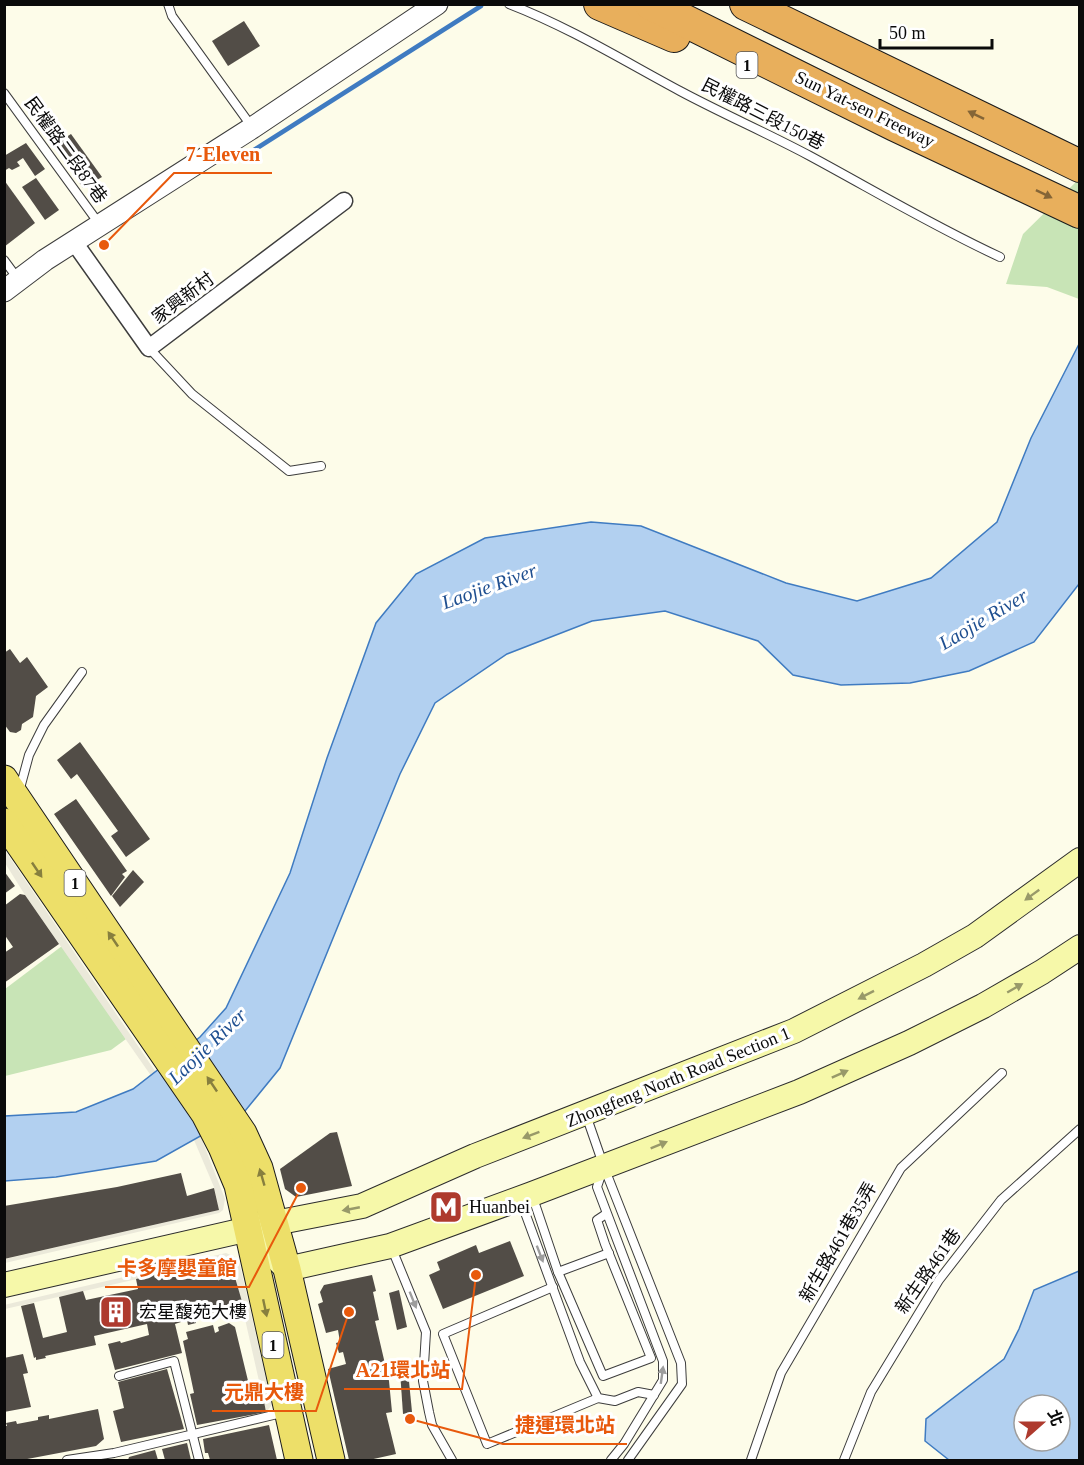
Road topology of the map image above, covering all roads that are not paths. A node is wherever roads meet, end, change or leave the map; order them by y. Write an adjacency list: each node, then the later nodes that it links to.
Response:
1 (168, 4): 11 (lane)
2 (437, 4): 11 (street)
3 (509, 4): 17 (lane, 民權路三段150巷)
4 (600, 4): 10 (highway, 1)
5 (651, 4): 10 (highway, Sun Yat-sen Freeway / 1)
6 (746, 4): 8 (highway)
7 (758, 4): 8 (highway)
8 (823, 41): 12 (highway, one-way to 8)
9 (4, 93): 15 (lane, 民權路二段87巷)
10 (895, 124): 14 (highway, Sun Yat-sen Freeway / 1, one-way to 14)
11 (252, 128): 15 (street)
12 (1080, 166)
13 (344, 201): 20 (street, 家興新村)
14 (1080, 212)
15 (100, 226): 16 (street)
16 (74, 242): 19 (street); 20 (street, 家興新村)
17 (1000, 257)
18 (4, 260): 19 (lane)
19 (12, 286)
20 (149, 348): 21 (lane)
21 (321, 466)
22 (82, 672): 23 (lane)
23 (11, 789): 27 (main road, 1, one-way to 23)
24 (4, 822): 27 (main road, 1, one-way to 27)
25 (1080, 860): 29 (main road, Zhongfeng North Road Section 1, one-way to 29)
26 (1080, 947): 32 (main road, one-way to 26)
27 (137, 996): 31 (main road, 1)
28 (1002, 1073): 56 (lane, 新生路461巷35弄)
29 (586, 1114): 32 (lane); 35 (main road, Zhongfeng North Road Section 1, one-way to 35)
30 (1080, 1129): 57 (lane, 新生路461巷)
31 (233, 1140): 35 (main road, 1, one-way to 31); 36 (main road, 1)
32 (604, 1167): 33 (main road); 34 (lane); 55 (lane)
33 (526, 1197): 37 (main road); 40 (lane); 42 (lane, one-way to 42)
34 (606, 1214): 38 (lane); 44 (lane, one-way to 34)
35 (275, 1223): 36 (main road, Zhongfeng North Road Section 1); 39 (main road, 1)
36 (248, 1230): 39 (main road); 41 (main road, Zhongfeng North Road Section 1); 46 (main road, 1, one-way to 46)
37 (390, 1246): 39 (main road); 53 (lane, one-way to 53)
38 (609, 1253): 40 (lane); 40 (lane)
39 (287, 1269): 52 (main road, 1)
40 (558, 1272)
41 (4, 1285)
42 (553, 1287): 45 (lane); 45 (lane)
43 (119, 1376): 47 (lane)
44 (654, 1395): 45 (lane); 54 (lane)
45 (598, 1398)
46 (288, 1412): 47 (lane); 51 (main road, 1)
47 (193, 1434): 48 (lane); 50 (lane)
48 (115, 1457): 49 (lane)
49 (67, 1461)
50 (200, 1461)
51 (299, 1461)
52 (331, 1461)
53 (452, 1461)
54 (611, 1461)
55 (628, 1461)
56 (752, 1461)
57 (844, 1461)

